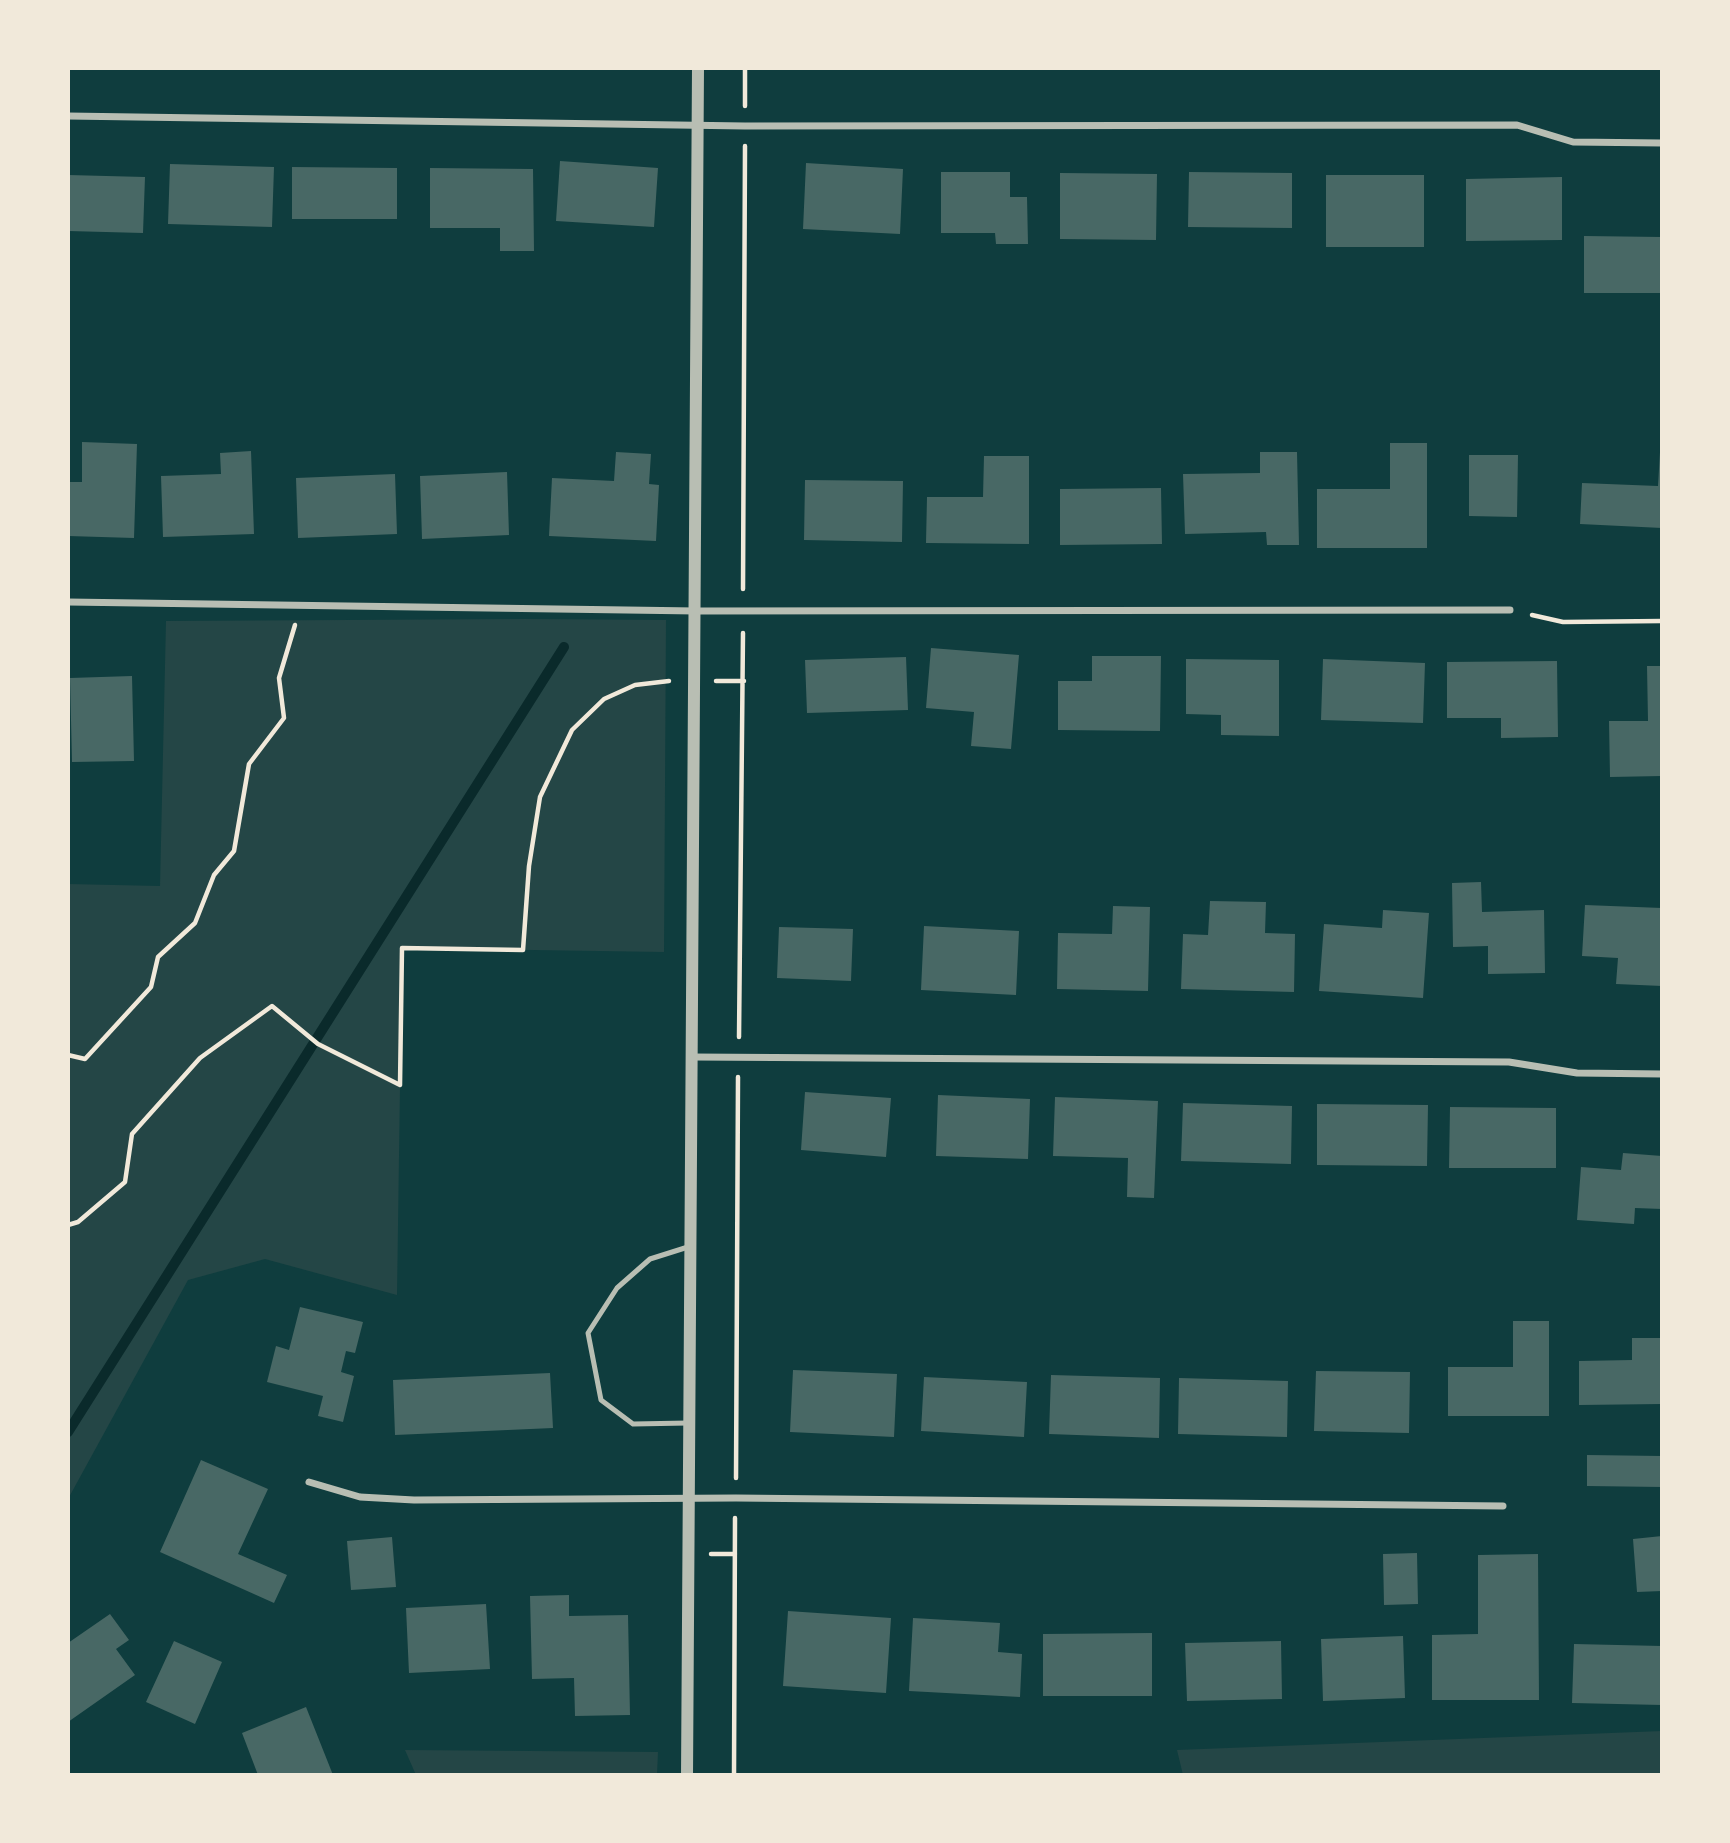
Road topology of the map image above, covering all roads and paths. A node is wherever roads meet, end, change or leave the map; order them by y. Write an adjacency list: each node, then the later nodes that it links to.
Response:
1 (698, 68): 4 (street)
2 (746, 68): 5 (path)
3 (68, 116): 4 (street)
4 (698, 126): 5 (street); 11 (street)
5 (745, 126): 6 (street); 9 (path)
6 (1662, 143)
7 (68, 602): 8 (street)
8 (302, 606): 11 (street); 15 (path)
9 (743, 610): 10 (street); 11 (street); 14 (path)
10 (1510, 610): 12 (path)
11 (695, 611): 13 (street)
12 (1662, 621)
13 (695, 681): 14 (path); 16 (street); 19 (path)
14 (744, 681): 17 (path)
15 (68, 1055)
16 (692, 1057): 17 (street); 20 (street)
17 (738, 1058): 18 (street); 24 (path)
18 (1662, 1074)
19 (68, 1225)
20 (691, 1246): 21 (street); 21 (lane)
21 (689, 1423): 23 (street)
22 (309, 1482): 23 (street)
23 (690, 1499): 24 (street); 26 (street)
24 (736, 1499): 25 (street); 27 (path)
25 (1503, 1506)
26 (687, 1775)
27 (734, 1775)

